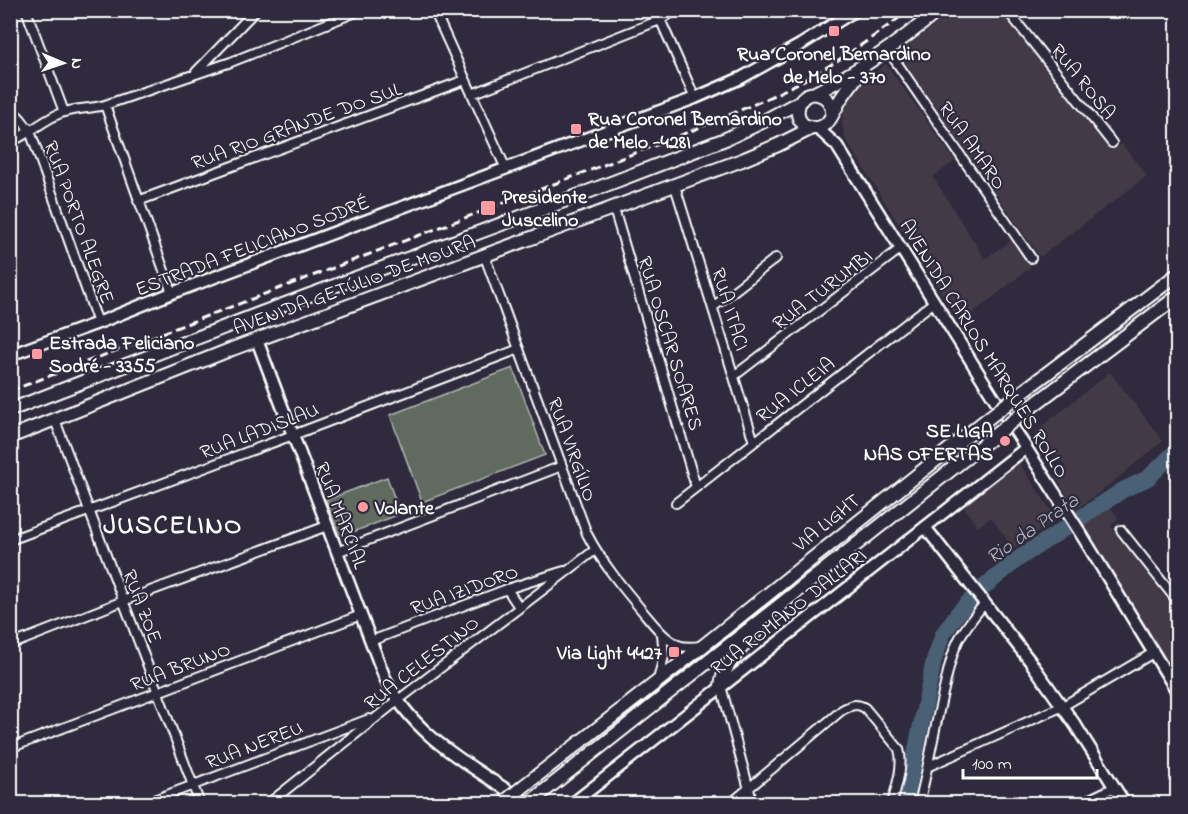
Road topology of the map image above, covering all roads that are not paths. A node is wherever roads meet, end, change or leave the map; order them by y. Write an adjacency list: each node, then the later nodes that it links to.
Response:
1 (26, 10): 21 (street)
2 (256, 10): 13 (street)
3 (361, 10): 13 (street)
4 (434, 10): 14 (street)
5 (656, 10): 10 (street)
6 (676, 10): 10 (street)
7 (856, 10): 17 (main road, ESTRADA FELICIANO SODRÉ)
8 (939, 10): 11 (main road)
9 (1007, 10): 26 (street, RUA ROSA)
10 (660, 20): 16 (street); 17 (street)
11 (888, 50): 12 (main road); 35 (street, RUA AMARO)
12 (865, 66): 15 (main road); 22 (main road)
13 (195, 73): 19 (street)
14 (465, 80): 16 (street); 30 (street, RUA RIO GRANDE DO SUL)
15 (815, 93): 18 (main road); 22 (main road)
16 (472, 94): 28 (street)
17 (695, 98): 28 (main road, ESTRADA FELICIANO SODRÉ)
18 (801, 101): 23 (main road); 46 (main road, AVENIDA GETÚLIO DE MOURA)
19 (105, 105): 21 (street); 30 (street)
20 (10, 108): 24 (street)
21 (64, 112): 24 (street)
22 (831, 117): 23 (main road); 27 (main road, AVENIDA CARLOS MARQUES ROLLO)
23 (814, 128): 27 (main road, AVENIDA CARLOS MARQUES ROLLO); 29 (main road, AVENIDA GETÚLIO DE MOURA)
24 (30, 131): 25 (street); 41 (street, RUA PORTO ALEGRE)
25 (10, 142)
26 (1112, 143)
27 (837, 146): 32 (main road, AVENIDA CARLOS MARQUES ROLLO)
28 (506, 169): 37 (main road, ESTRADA FELICIANO SODRÉ)
29 (675, 186): 31 (main road, AVENIDA GETÚLIO DE MOURA); 40 (street, RUA ITACI)
30 (138, 201): 37 (street)
31 (614, 209): 33 (main road, AVENIDA GETÚLIO DE MOURA); 53 (street, RUA OSCAR SOARES)
32 (900, 249): 39 (main road, AVENIDA CARLOS MARQUES ROLLO); 45 (street, RUA TURUMBI)
33 (485, 257): 42 (main road, AVENIDA GETÚLIO DE MOURA); 43 (street, RUA VIRGÍLIO)
34 (776, 258): 40 (street)
35 (1031, 258)
36 (1178, 274): 73 (main road, VIA LIGHT, bridge)
37 (172, 293): 41 (main road, ESTRADA FELICIANO SODRÉ)
38 (1178, 296): 68 (main road, VIA LIGHT, bridge)
39 (934, 302): 50 (street, RUA ICLEIA); 51 (main road, AVENIDA CARLOS MARQUES ROLLO)
40 (713, 307): 45 (street, RUA ITACI)
41 (98, 323): 44 (main road, ESTRADA FELICIANO SODRÉ)
42 (257, 340): 47 (main road, AVENIDA GETÚLIO DE MOURA); 48 (main road, RUA MARCIAL)
43 (519, 349): 48 (street, RUA LADISLAU); 52 (street, RUA VIRGÍLIO)
44 (10, 355)
45 (735, 376): 50 (street, RUA ITACI)
46 (10, 410)
47 (55, 420): 49 (main road, AVENIDA GETÚLIO DE MOURA); 55 (street, RUA ZOE)
48 (293, 435): 55 (street, RUA LADISLAU); 56 (main road, RUA MARCIAL)
49 (10, 437)
50 (754, 442): 53 (street, RUA ICLEIA)
51 (1026, 447): 57 (main road, RUA ROMANO DALLARI); 74 (main road, AVENIDA CARLOS MARQUES ROLLO)
52 (562, 466): 60 (street, RUA VIRGÍLIO); 61 (street)
53 (696, 487): 54 (street, RUA ICLEIA)
54 (676, 503)
55 (89, 511): 59 (street, RUA LADISLAU); 65 (street, RUA ZOE)
56 (327, 526): 61 (main road, RUA MARCIAL); 65 (street)
57 (925, 526): 64 (main road); 76 (main road, RUA ROMANO DALLARI)
58 (1121, 530): 66 (street)
59 (10, 540)
60 (595, 550): 62 (street, RUA CELESTINO); 70 (street, RUA VIRGÍLIO)
61 (337, 552): 69 (main road, RUA MARCIAL)
62 (569, 569): 63 (street, RUA IZIDORO); 67 (street, RUA CELESTINO)
63 (507, 590): 67 (street); 71 (street, RUA IZIDORO)
64 (982, 600): 80 (main road); 83 (street)
65 (123, 601): 72 (street); 77 (street, RUA ZOE)
66 (1178, 602)
67 (519, 607): 79 (street, RUA CELESTINO)
68 (777, 607): 76 (main road); 87 (main road, VIA LIGHT)
69 (361, 615): 71 (main road, RUA MARCIAL); 77 (street, RUA BRUNO)
70 (662, 634): 73 (street, RUA VIRGÍLIO); 75 (street)
71 (371, 641): 79 (main road, RUA MARCIAL)
72 (10, 645)
73 (703, 646): 75 (main road, VIA LIGHT)
74 (1153, 653): 78 (main road, AVENIDA CARLOS MARQUES ROLLO); 80 (street)
75 (657, 681): 92 (main road, VIA LIGHT, bridge)
76 (721, 686): 86 (street); 93 (main road, RUA ROMANO DALLARI)
77 (158, 692): 82 (street, RUA BRUNO); 84 (street, RUA ZOE)
78 (1178, 693)
79 (397, 701): 81 (street, RUA CELESTINO); 87 (main road, RUA MARCIAL)
80 (1063, 706): 83 (street); 85 (main road)
81 (377, 717): 84 (street, RUA NEREU); 91 (street, RUA CELESTINO)
82 (10, 748)
83 (929, 766): 96 (street)
84 (193, 785): 89 (street, RUA NEREU); 90 (street, RUA ZOE)
85 (1115, 787): 97 (street); 98 (main road)
86 (749, 789): 88 (street); 94 (street); 95 (street)
87 (531, 801)
88 (891, 803)
89 (143, 804)
90 (200, 804)
91 (268, 804)
92 (502, 804)
93 (572, 804)
94 (730, 804)
95 (753, 804)
96 (919, 804)
97 (1079, 804)
98 (1125, 804)

